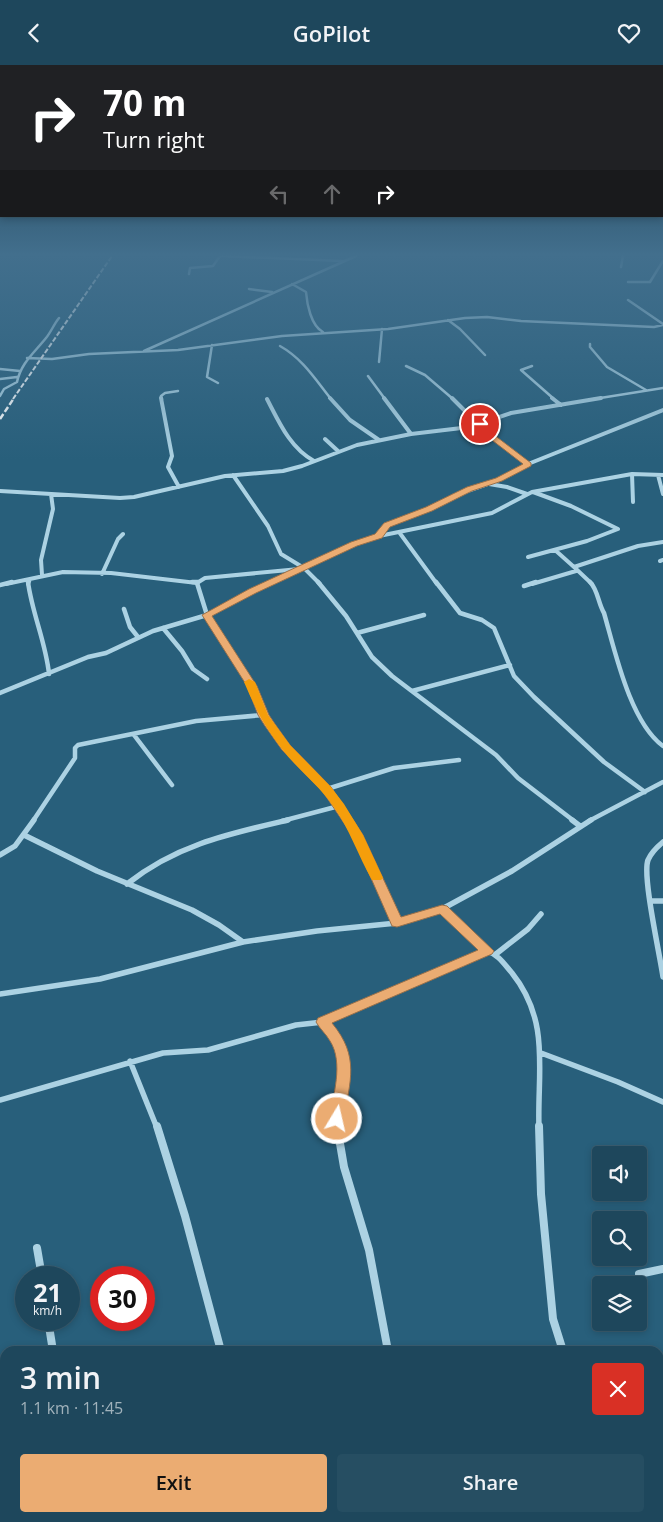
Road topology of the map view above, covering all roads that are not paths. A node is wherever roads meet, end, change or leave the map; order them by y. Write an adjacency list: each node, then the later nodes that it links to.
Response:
1 (53, 324): 17 (street)
2 (201, 324): 15 (street)
3 (316, 324): 11 (street)
4 (418, 324): 9 (street)
5 (453, 324): 16 (street)
6 (590, 324): 8 (street)
7 (663, 325): 8 (street)
8 (654, 327): 10 (street)
9 (380, 329): 11 (street); 18 (street)
10 (663, 331)
11 (324, 332): 13 (street)
12 (590, 344): 28 (street)
13 (212, 345): 15 (street); 26 (street)
14 (280, 346): 37 (street)
15 (144, 352): 17 (street)
16 (485, 355)
17 (28, 358): 22 (street)
18 (379, 362)
19 (406, 366): 34 (street)
20 (532, 366): 32 (street)
21 (0, 369): 22 (street)
22 (20, 371): 24 (street)
23 (368, 376): 35 (street)
24 (17, 377): 25 (street); 30 (street)
25 (0, 379)
26 (218, 383)
27 (663, 388): 28 (street)
28 (646, 390): 32 (street)
29 (178, 391): 45 (street)
30 (0, 396)
31 (267, 399): 39 (street)
32 (562, 405): 34 (street)
33 (663, 410): 40 (street)
34 (480, 424): 35 (street); 40 (street)
35 (411, 434): 37 (street)
36 (326, 439): 38 (street)
37 (379, 440): 38 (street)
38 (338, 451): 39 (street)
39 (314, 461): 42 (street)
40 (528, 464): 44 (street)
41 (632, 474): 43 (street); 47 (street); 51 (street)
42 (233, 475): 45 (street); 58 (street)
43 (661, 475): 50 (street)
44 (488, 484): 49 (street); 54 (street)
45 (180, 487): 48 (street)
46 (0, 491): 48 (street)
47 (532, 491): 49 (street); 56 (street)
48 (51, 494): 61 (street)
49 (527, 494): 52 (street)
50 (663, 494)
51 (633, 502)
52 (400, 532): 54 (street); 72 (street)
53 (123, 534): 60 (street)
54 (379, 536): 58 (street)
55 (663, 542): 59 (street)
56 (555, 550): 57 (street); 59 (street)
57 (528, 557)
58 (304, 568): 63 (street); 67 (street); 70 (street)
59 (575, 569): 65 (street); 79 (street)
60 (102, 573): 61 (street); 63 (street)
61 (42, 575): 62 (street)
62 (30, 579): 64 (street); 73 (street)
63 (197, 583): 67 (street)
64 (0, 585)
65 (524, 586)
66 (124, 609): 71 (street)
67 (207, 615): 69 (street); 77 (street)
68 (424, 615): 70 (street)
69 (163, 628): 71 (street); 74 (street)
70 (357, 633): 75 (street)
71 (138, 637): 73 (street)
72 (510, 665): 75 (street); 84 (street)
73 (49, 673): 76 (street)
74 (207, 679)
75 (412, 691): 86 (street)
76 (0, 693)
77 (263, 715): 78 (street); 83 (street)
78 (134, 735): 82 (street); 87 (street)
79 (663, 746)
80 (459, 760): 83 (street)
81 (663, 783): 84 (street)
82 (172, 785)
83 (327, 789): 85 (street)
84 (645, 792): 86 (street)
85 (340, 806): 90 (street); 95 (street)
86 (580, 826): 93 (street)
87 (24, 835): 89 (street); 90 (street)
88 (663, 842): 91 (street)
89 (0, 855)
90 (127, 884): 96 (street)
91 (652, 901): 92 (street); 99 (street)
92 (663, 901)
93 (442, 909): 95 (street); 97 (street)
94 (541, 914): 98 (street)
95 (397, 923): 96 (street)
96 (243, 942): 101 (street)
97 (487, 951): 98 (street); 102 (street)
98 (496, 954): 103 (street)
99 (661, 960): 100 (street)
100 (663, 977)
101 (0, 994)
102 (323, 1022): 104 (street); 114 (street)
103 (541, 1053): 106 (street); 115 (street)
104 (130, 1061): 105 (street); 113 (street)
105 (0, 1100)
106 (663, 1103)
107 (37, 1249): 108 (street)
108 (40, 1266)
109 (663, 1269): 110 (street)
110 (639, 1274)
111 (50, 1331): 112 (street)
112 (52, 1346)
113 (220, 1346)
114 (387, 1346)
115 (561, 1346)

